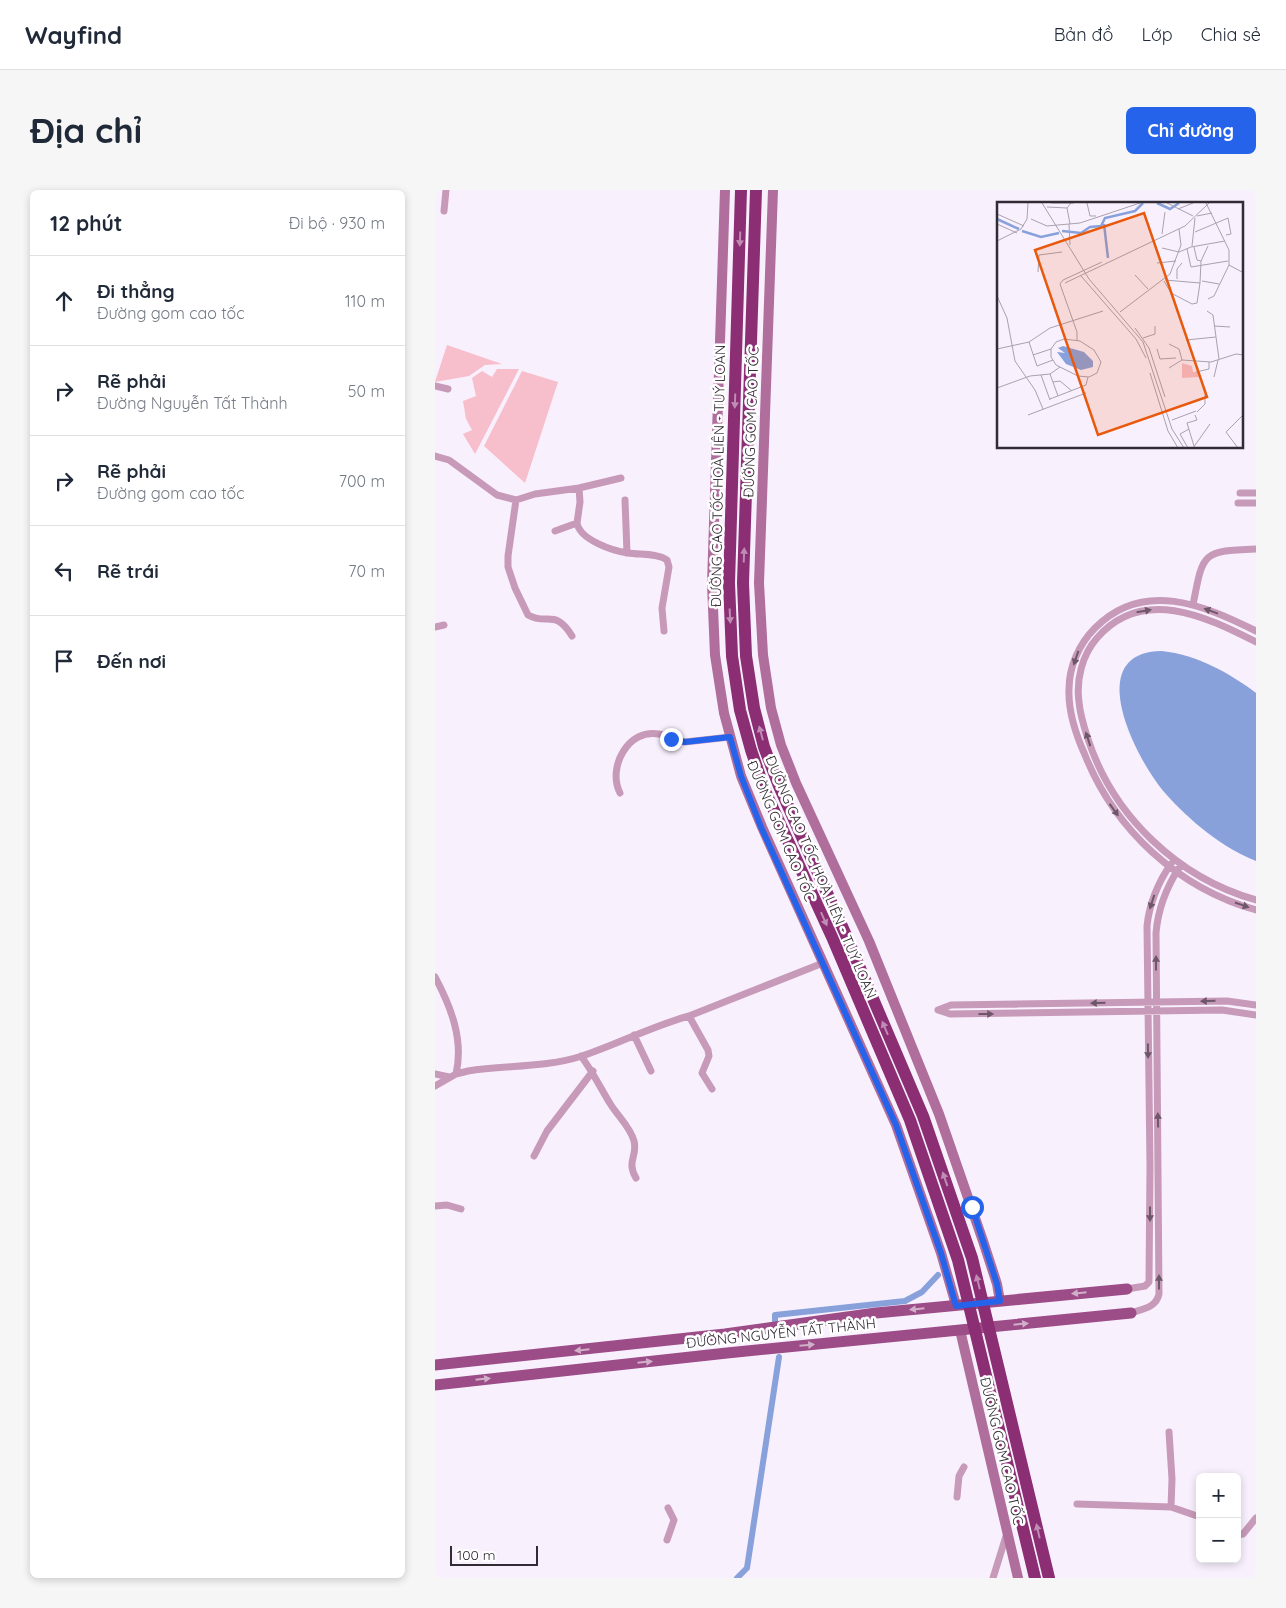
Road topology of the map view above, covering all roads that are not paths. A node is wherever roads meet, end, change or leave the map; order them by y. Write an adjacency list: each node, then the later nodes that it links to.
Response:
1 (446, 190): 6 (street)
2 (725, 190): 31 (main road, ĐƯỜNG GOM CAO TỐC)
3 (741, 190): 86 (highway, ĐƯỜNG CAO TỐC HOÀ LIÊN - TUÝ LOAN, one-way to 86)
4 (755, 190): 87 (highway, ĐƯỜNG CAO TỐC HOÀ LIÊN - TUÝ LOAN, one-way to 4)
5 (773, 190): 63 (main road, ĐƯỜNG GOM CAO TỐC)
6 (444, 211)
7 (435, 386): 8 (street)
8 (448, 389)
9 (435, 456): 14 (street)
10 (621, 478): 11 (street)
11 (579, 488): 14 (street); 18 (street)
12 (1240, 493): 13 (street)
13 (1256, 493)
14 (516, 500): 29 (street)
15 (625, 500): 21 (street)
16 (1238, 503): 17 (street)
17 (1256, 503)
18 (577, 523): 19 (street); 21 (street)
19 (555, 530)
20 (1256, 549): 22 (street)
21 (627, 553): 27 (street)
22 (1193, 605): 23 (street); 28 (street, one-way to 22)
23 (1101, 622): 26 (street); 33 (street, one-way to 33)
24 (443, 625): 25 (street)
25 (435, 627)
26 (1107, 628): 30 (street, one-way to 30); 32 (street, one-way to 26)
27 (664, 630)
28 (1256, 631)
29 (572, 636)
30 (1256, 642)
31 (730, 737): 34 (street); 41 (main road, ĐƯỜNG GOM CAO TỐC)
32 (1099, 766): 33 (street); 35 (street)
33 (1090, 770): 37 (street, one-way to 37)
34 (620, 792)
35 (1174, 859): 36 (street); 37 (street)
36 (1181, 864): 38 (street); 39 (street)
37 (1169, 867): 38 (street); 44 (street, one-way to 44)
38 (1176, 872): 40 (street, one-way to 40); 43 (street, one-way to 38)
39 (1256, 900)
40 (1256, 910)
41 (823, 963): 49 (street); 64 (main road, ĐƯỜNG GOM CAO TỐC)
42 (435, 977): 55 (street)
43 (1156, 1002): 44 (street); 45 (street, one-way to 43); 47 (street)
44 (1147, 1003): 46 (street); 46 (street, one-way to 46)
45 (1256, 1005)
46 (1147, 1012): 47 (street); 62 (street, one-way to 62)
47 (1156, 1012): 48 (street); 65 (street, one-way to 47)
48 (1256, 1015)
49 (689, 1016): 50 (street); 57 (street)
50 (634, 1035): 51 (street); 53 (street)
51 (581, 1056): 52 (street); 55 (street)
52 (593, 1070): 58 (street); 59 (street)
53 (651, 1071)
54 (435, 1074): 55 (street)
55 (453, 1076): 56 (street)
56 (435, 1086)
57 (712, 1089)
58 (534, 1156)
59 (636, 1178)
60 (435, 1206): 61 (street)
61 (461, 1209)
62 (1127, 1288): 63 (main road, ĐƯỜNG NGUYỄN TẤT THÀNH, one-way to 63)
63 (1000, 1301): 64 (main road, ĐƯỜNG NGUYỄN TẤT THÀNH)
64 (956, 1306): 67 (main road, ĐƯỜNG NGUYỄN TẤT THÀNH, one-way to 67)
65 (1131, 1313): 66 (main road, ĐƯỜNG NGUYỄN TẤT THÀNH, one-way to 65)
66 (960, 1330): 69 (main road, ĐƯỜNG NGUYỄN TẤT THÀNH, one-way to 66); 81 (main road, ĐƯỜNG GOM CAO TỐC)
67 (725, 1334): 68 (main road, ĐƯỜNG NGUYỄN TẤT THÀNH, one-way to 68); 69 (main road)
68 (549, 1353): 70 (main road, ĐƯỜNG NGUYỄN TẤT THÀNH); 71 (main road)
69 (727, 1353): 71 (main road, ĐƯỜNG NGUYỄN TẤT THÀNH, one-way to 69)
70 (435, 1365)
71 (552, 1372): 72 (main road, ĐƯỜNG NGUYỄN TẤT THÀNH, one-way to 71)
72 (435, 1385)
73 (1169, 1432): 77 (street)
74 (964, 1467): 75 (street)
75 (957, 1497)
76 (1077, 1504): 77 (street)
77 (1171, 1507): 79 (street)
78 (668, 1508): 83 (street)
79 (1196, 1516)
80 (1256, 1518): 82 (street)
81 (1007, 1531): 84 (street); 85 (main road, ĐƯỜNG GOM CAO TỐC)
82 (1241, 1534)
83 (667, 1540)
84 (993, 1578)
85 (1018, 1578)
86 (1035, 1578)
87 (1049, 1578)

